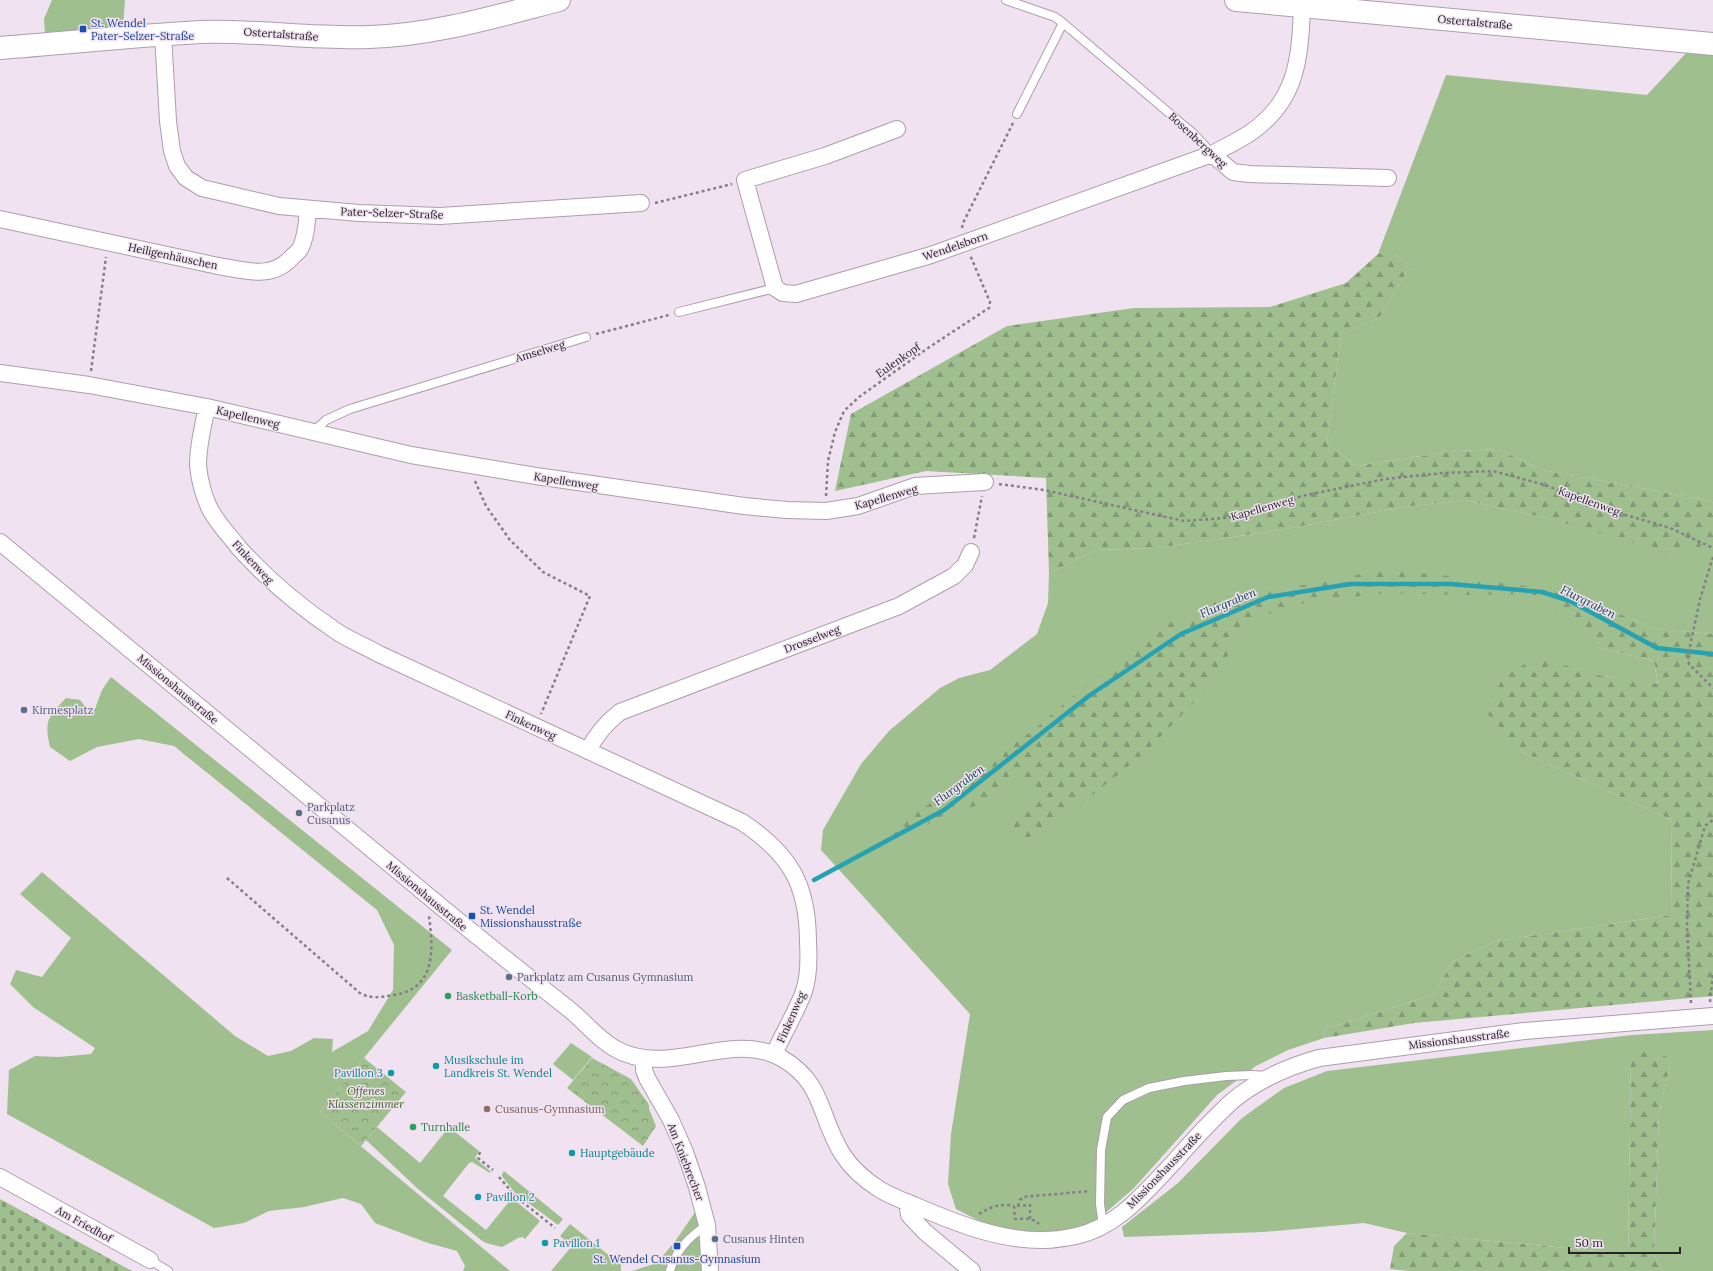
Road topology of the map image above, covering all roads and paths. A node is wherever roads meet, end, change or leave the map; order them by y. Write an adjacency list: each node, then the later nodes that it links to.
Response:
1 (559, 0): 6 (street, Ostertalstraße)
2 (1006, 0): 5 (lane, Bosenbergweg)
3 (1236, 0): 4 (street, Ostertalstraße)
4 (1290, 4): 7 (street, Ostertalstraße); 11 (street, Wendelsborn)
5 (1063, 23): 9 (lane); 11 (lane, Bosenbergweg)
6 (163, 35): 8 (street, Ostertalstraße); 15 (street, Pater-Selzer-Straße)
7 (1713, 44)
8 (0, 48)
9 (1017, 114): 18 (path)
10 (897, 129): 13 (street)
11 (1212, 154): 12 (street, Bosenbergweg); 18 (street, Wendelsborn)
12 (1388, 178)
13 (745, 180): 14 (path); 19 (street)
14 (641, 203): 15 (street, Pater-Selzer-Straße)
15 (308, 209): 17 (street, Heiligenhäuschen)
16 (0, 219): 17 (street, Heiligenhäuschen)
17 (108, 242): 23 (path)
18 (964, 243): 19 (street, Wendelsborn); 28 (path, Eulenkopf)
19 (775, 288): 20 (lane)
20 (679, 312): 21 (path)
21 (586, 337): 25 (lane, Amselweg)
22 (0, 373): 23 (street, Kapellenweg)
23 (89, 385): 24 (street, Kapellenweg)
24 (207, 407): 25 (street, Kapellenweg); 34 (street, Finkenweg)
25 (312, 433): 26 (street, Kapellenweg)
26 (476, 466): 28 (street, Kapellenweg); 34 (path)
27 (984, 482): 28 (street, Kapellenweg); 30 (path, Kapellenweg); 31 (path)
28 (826, 511)
29 (0, 542): 38 (street, Missionshausstraße)
30 (1713, 548)
31 (971, 552): 35 (street, Drosselweg)
32 (1713, 557): 33 (path)
33 (1713, 688)
34 (535, 727): 35 (street, Finkenweg)
35 (588, 751): 42 (street, Finkenweg)
36 (1713, 820): 40 (path)
37 (227, 878): 38 (path)
38 (426, 895): 43 (street, Missionshausstraße)
39 (1713, 973): 41 (path)
40 (1691, 1005)
41 (1711, 1016): 44 (street, Missionshausstraße)
42 (774, 1054): 43 (street, Missionshausstraße); 50 (street, Missionshausstraße)
43 (644, 1059): 53 (street, Am Kniebrecher)
44 (1268, 1077): 49 (lane); 54 (street, Missionshausstraße)
45 (480, 1152): 46 (path)
46 (493, 1170)
47 (0, 1177): 57 (street, Am Friedhof)
48 (499, 1177): 56 (path)
49 (1100, 1190): 52 (path); 54 (lane)
50 (907, 1202): 55 (street, Missionshausstraße); 61 (street)
51 (1014, 1206): 52 (path); 52 (path); 55 (path)
52 (1018, 1206)
53 (707, 1225): 59 (lane); 60 (street, Am Kniebrecher)
54 (1104, 1226): 55 (street, Missionshausstraße)
55 (969, 1227)
56 (555, 1228)
57 (150, 1260): 58 (lane, Am Friedhof)
58 (168, 1271)
59 (670, 1271)
60 (710, 1271)
61 (972, 1271)

